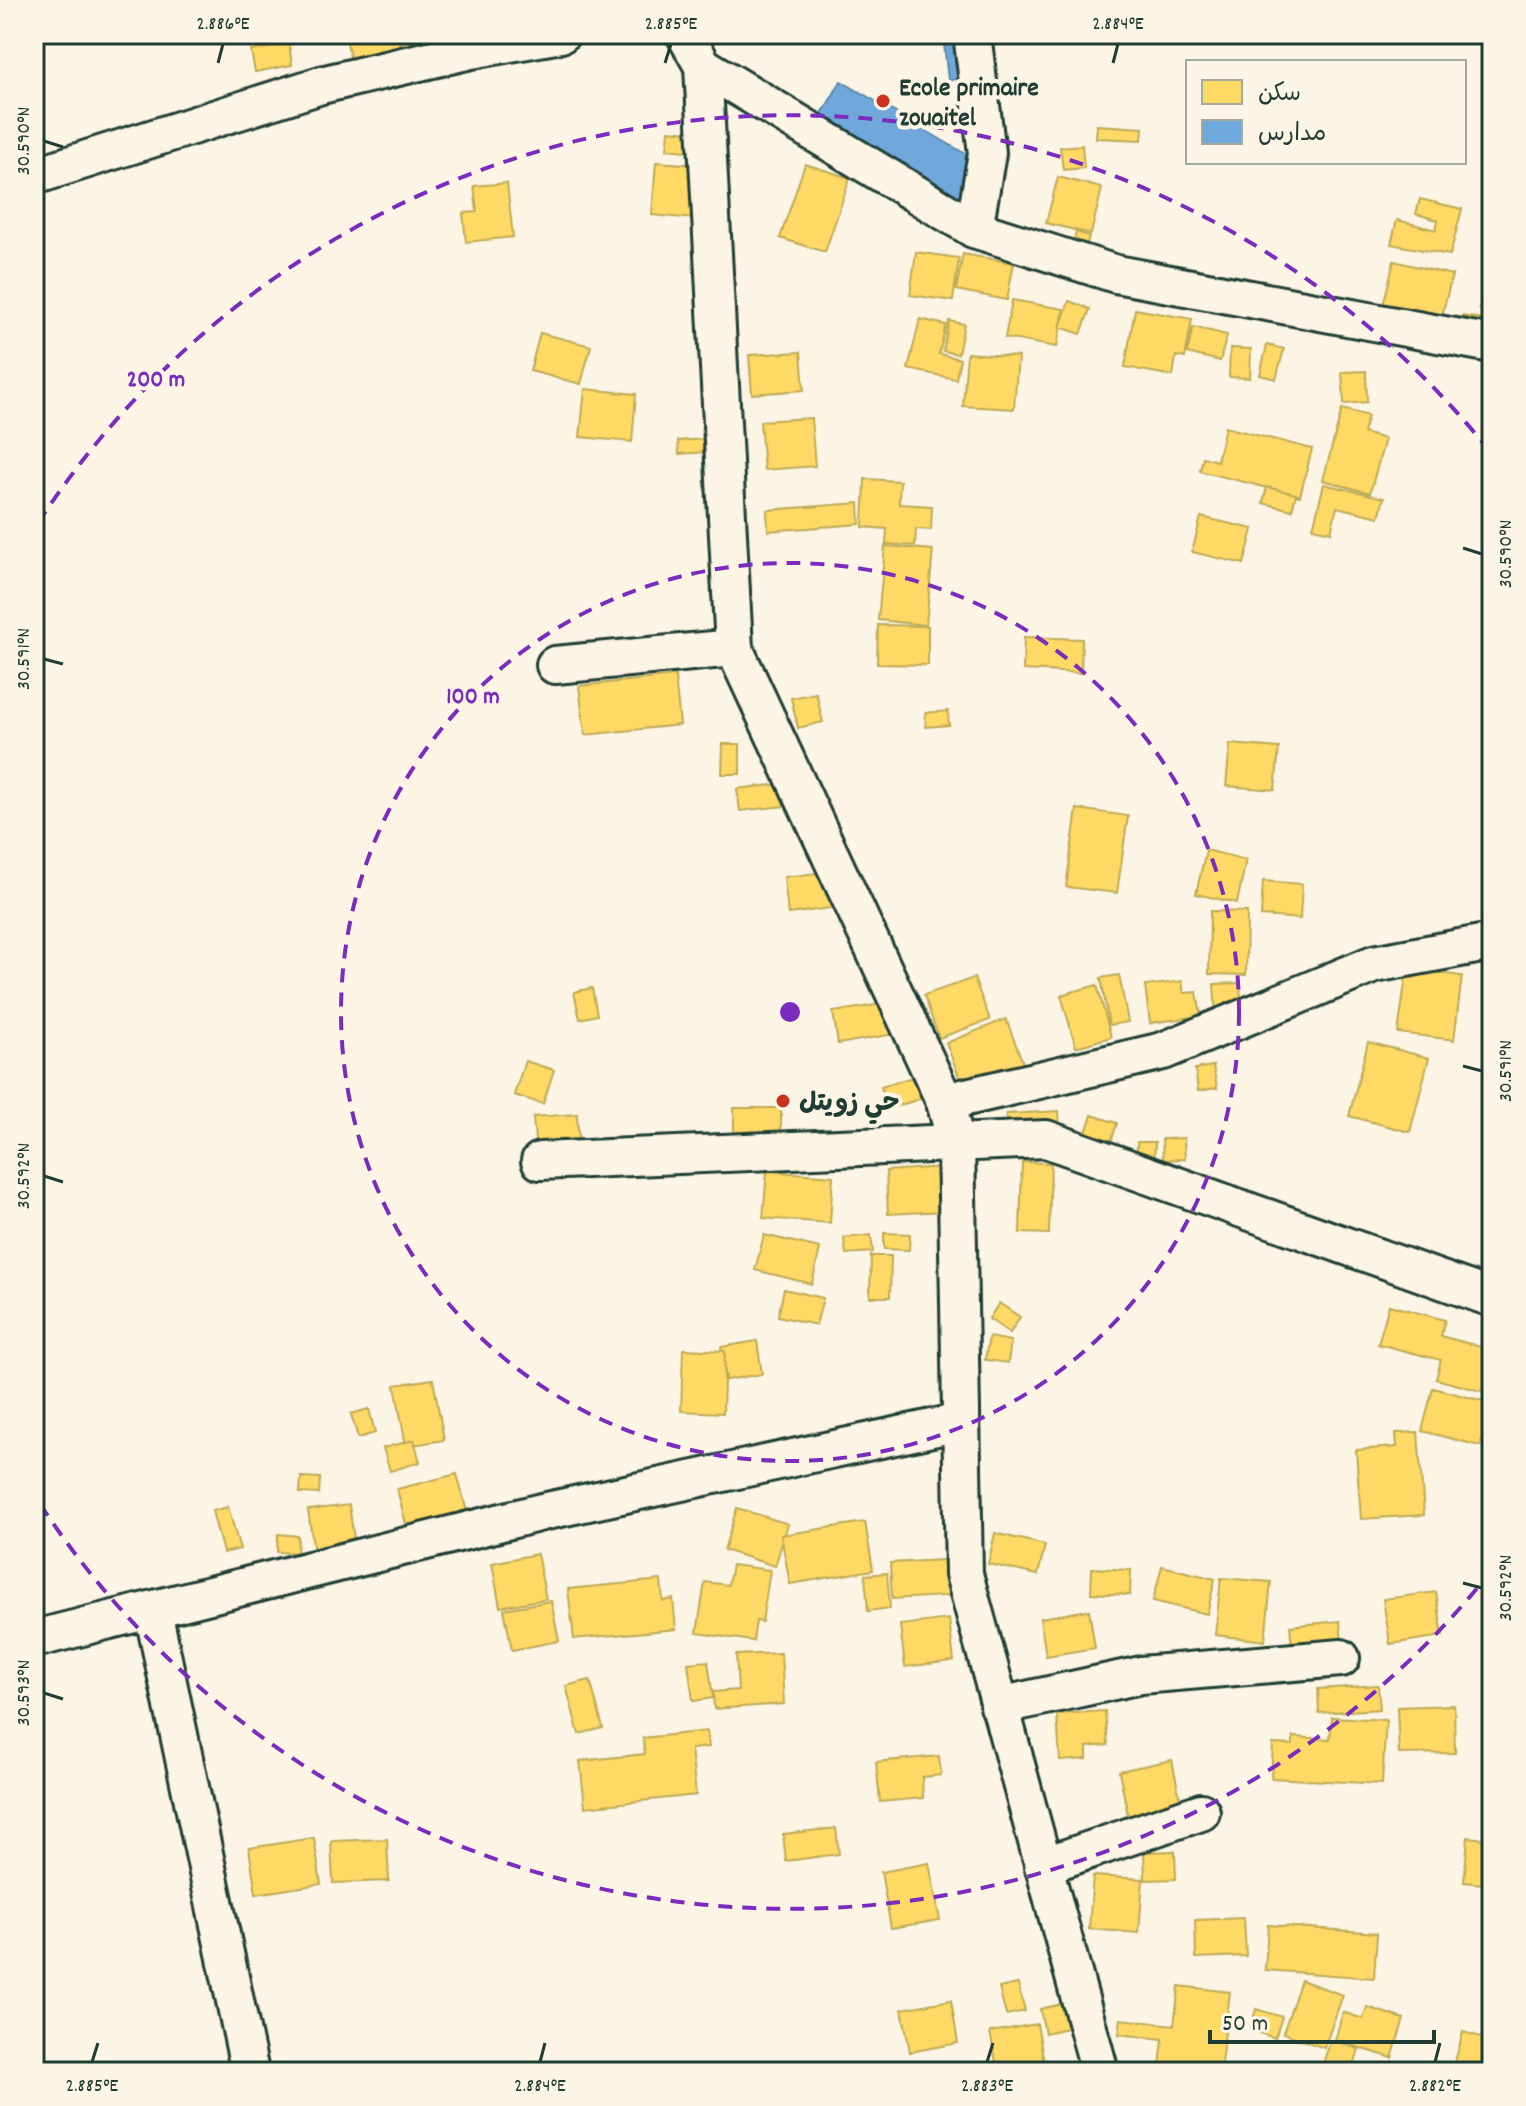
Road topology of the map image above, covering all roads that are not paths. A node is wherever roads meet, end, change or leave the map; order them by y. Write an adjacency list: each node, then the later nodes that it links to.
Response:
1 (561, 34): 4 (street)
2 (685, 34): 5 (street)
3 (972, 34): 7 (street)
4 (469, 42): 6 (street)
5 (703, 66): 7 (street); 9 (street)
6 (34, 176)
7 (974, 229): 8 (street)
8 (1492, 344)
9 (734, 648): 10 (street); 12 (street)
10 (555, 665)
11 (1492, 942): 12 (street)
12 (945, 1102): 13 (street)
13 (956, 1141): 14 (street); 15 (street); 16 (street)
14 (540, 1161)
15 (1492, 1298)
16 (960, 1422): 17 (street); 20 (street)
17 (153, 1611): 18 (street); 23 (street)
18 (34, 1639)
19 (1341, 1658): 20 (street)
20 (999, 1706): 22 (street)
21 (1201, 1812): 22 (street)
22 (1043, 1866): 24 (street)
23 (250, 2072)
24 (1100, 2072)

